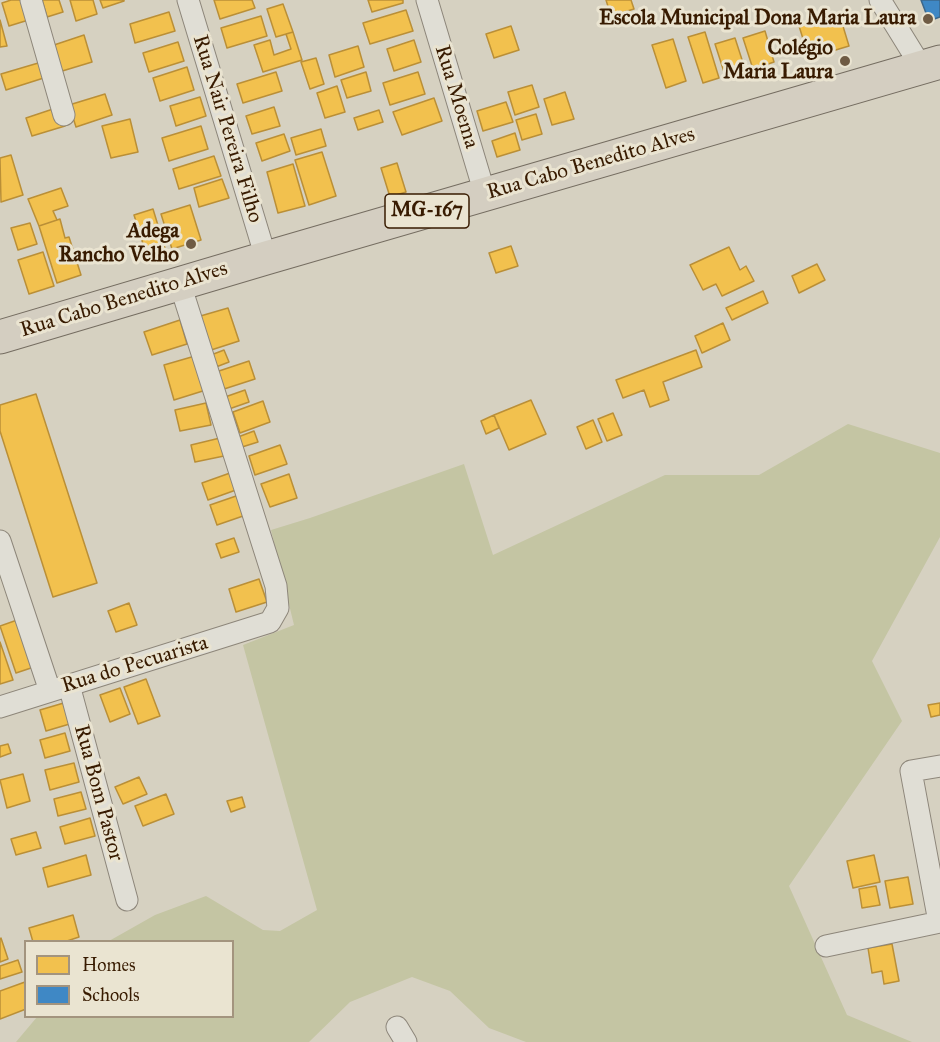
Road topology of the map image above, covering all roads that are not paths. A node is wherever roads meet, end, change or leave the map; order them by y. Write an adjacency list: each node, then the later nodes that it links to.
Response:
1 (31, 0): 6 (street)
2 (188, 0): 8 (street, Rua Nair Pereira Filho)
3 (880, 0): 5 (street)
4 (432, 2): 7 (street, Rua Moema)
5 (931, 65): 7 (main road, Rua Cabo Benedito Alves / MG-167)
6 (64, 114)
7 (485, 194): 8 (main road, Rua Cabo Benedito Alves / MG-167)
8 (266, 258): 9 (main road, Rua Cabo Benedito Alves / MG-167)
9 (180, 284): 10 (main road, Rua Cabo Benedito Alves / MG-167); 12 (street, Rua do Pecuarista)
10 (0, 337)
11 (0, 541): 12 (street, Rua Bom Pastor)
12 (60, 688): 13 (street, Rua do Pecuarista); 15 (street, Rua Bom Pastor)
13 (0, 707)
14 (940, 766): 16 (street)
15 (127, 900)
16 (940, 922): 17 (street)
17 (826, 946)

